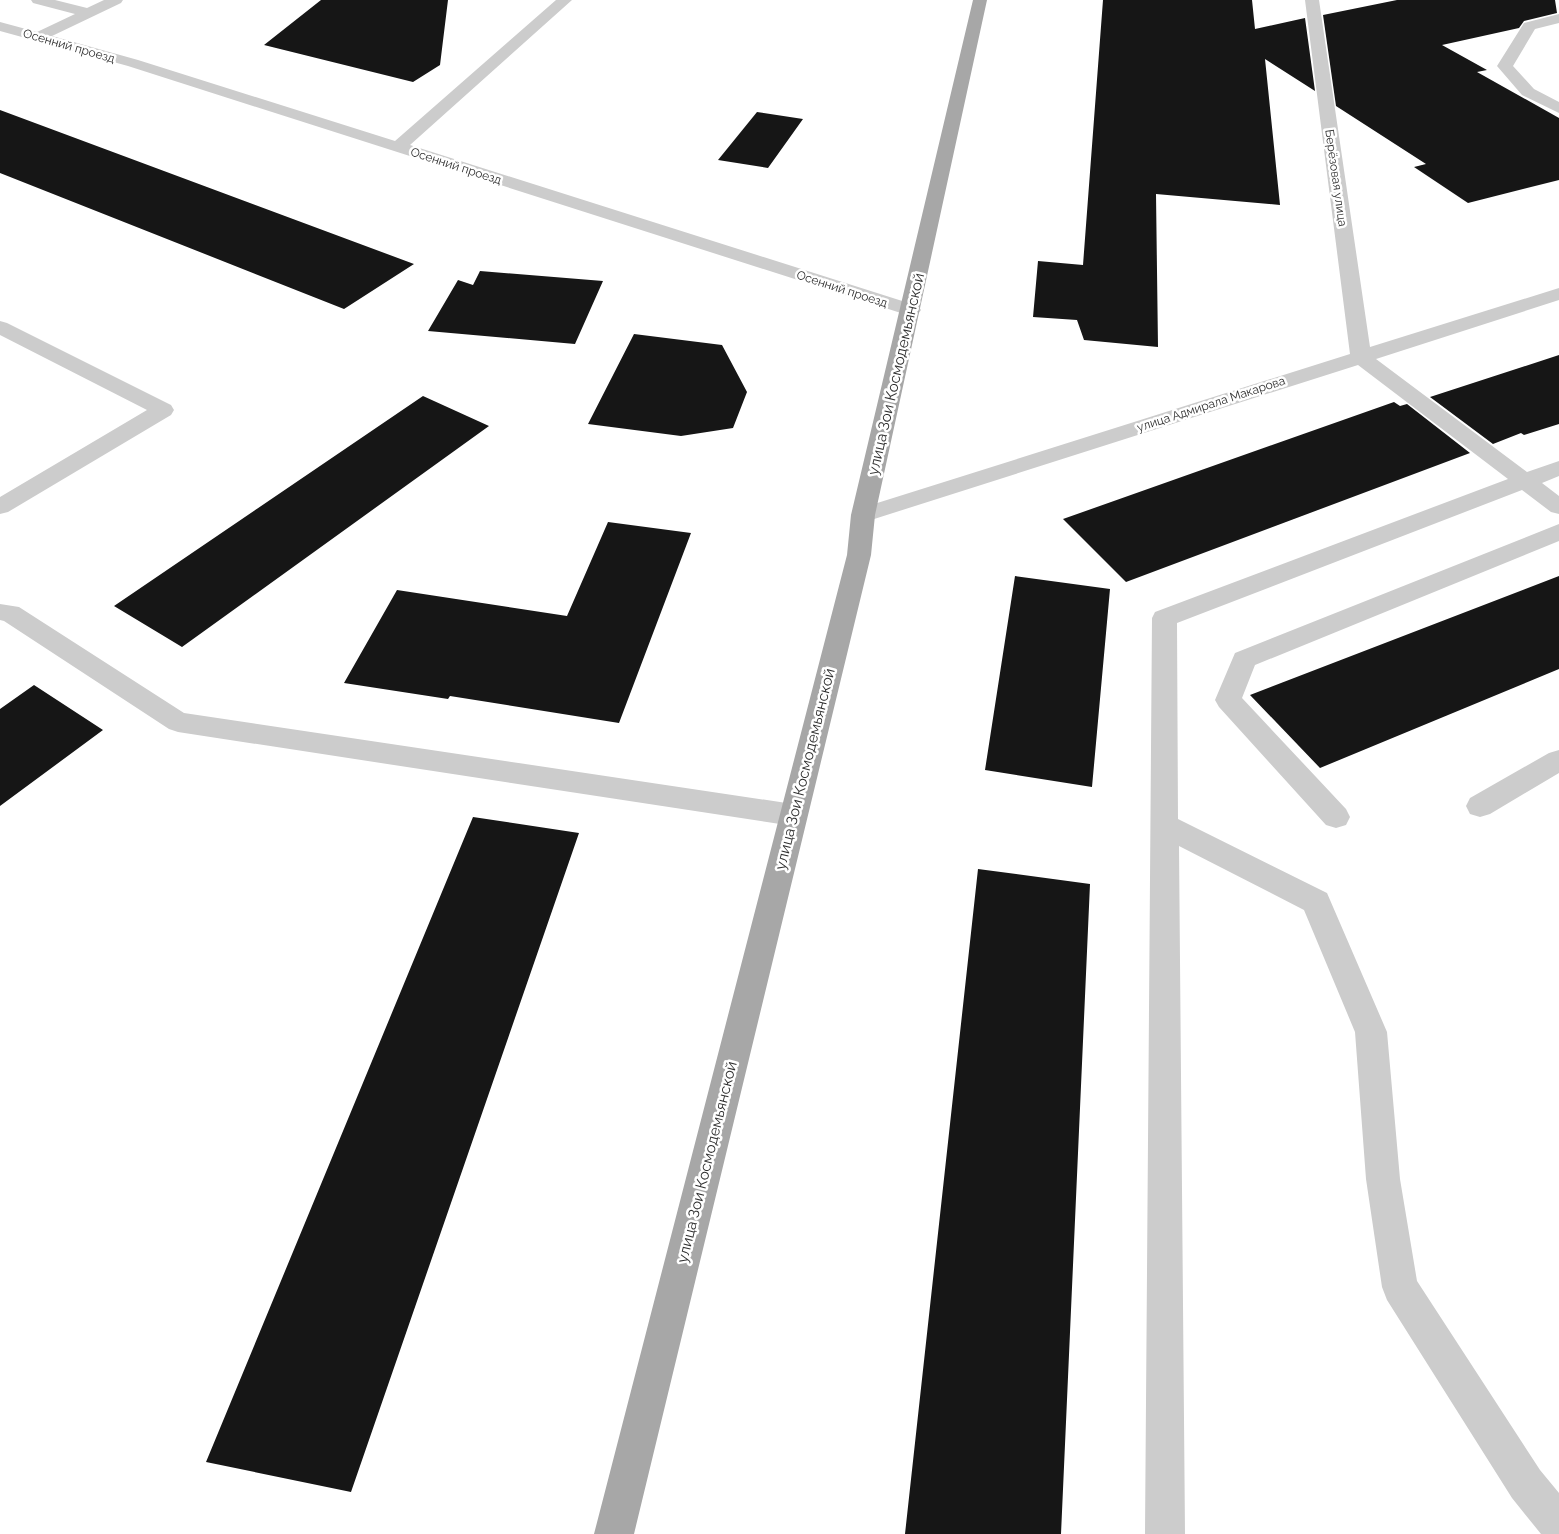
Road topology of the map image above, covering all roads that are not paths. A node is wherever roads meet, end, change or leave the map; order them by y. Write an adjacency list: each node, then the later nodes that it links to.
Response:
1 (38, 0): 6 (street)
2 (116, 0): 6 (street)
3 (565, 0): 11 (street)
4 (980, 0): 13 (main road, улица Зои Космодемьянской)
5 (1312, 0): 15 (street, Берёзовая улица)
6 (89, 13): 9 (street)
7 (1559, 18): 10 (street)
8 (4, 30): 9 (street, Осенний проезд)
9 (38, 37): 11 (street, Осенний проезд)
10 (1559, 108)
11 (398, 147): 13 (street, Осенний проезд)
12 (1559, 294): 15 (street, улица Адмирала Макарова)
13 (911, 310): 20 (main road, улица Зои Космодемьянской)
14 (0, 326): 18 (street)
15 (1361, 357): 17 (street); 20 (street, улица Адмирала Макарова)
16 (1559, 468): 17 (street)
17 (1525, 481): 19 (street); 27 (street)
18 (0, 507)
19 (1559, 507)
20 (863, 515): 25 (main road, улица Зои Космодемьянской)
21 (1559, 532): 26 (street)
22 (3, 607): 25 (street)
23 (1559, 760): 24 (street)
24 (1480, 806)
25 (793, 815): 29 (main road, улица Зои Космодемьянской)
26 (1336, 817)
27 (1164, 825): 28 (street); 30 (street)
28 (1559, 1525)
29 (614, 1534)
30 (1165, 1534)

